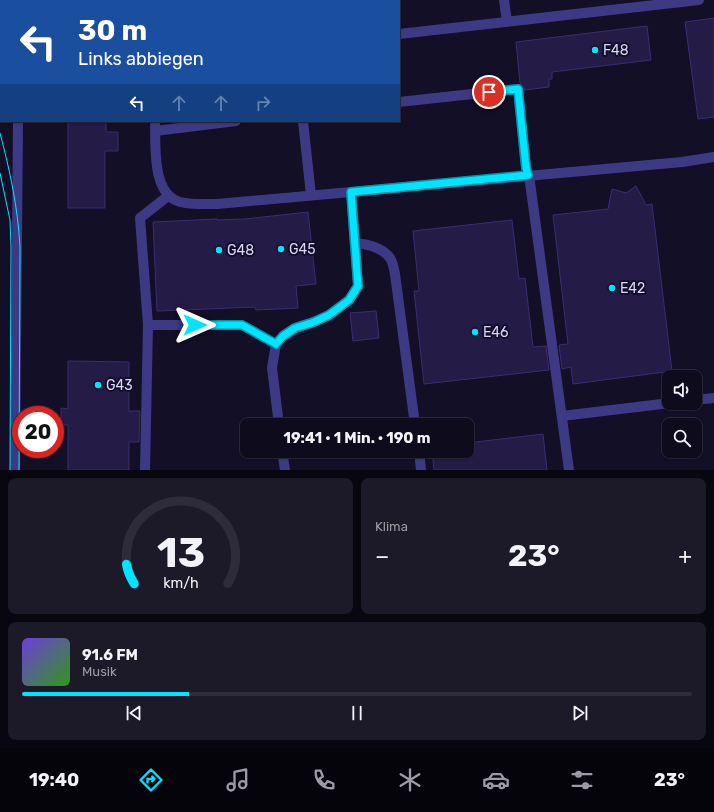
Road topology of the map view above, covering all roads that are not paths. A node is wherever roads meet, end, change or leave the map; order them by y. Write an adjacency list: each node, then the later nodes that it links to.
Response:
1 (504, 0): 4 (street)
2 (699, 0): 3 (street)
3 (666, 2): 4 (street)
4 (507, 22): 5 (street)
5 (400, 34)
6 (400, 102): 12 (street)
7 (18, 122): 27 (street)
8 (220, 122): 10 (street)
9 (303, 122): 14 (street)
10 (155, 126): 15 (street)
11 (714, 157): 12 (street)
12 (528, 175): 13 (street); 22 (street)
13 (351, 192): 14 (street); 16 (street)
14 (311, 195): 15 (street)
15 (168, 196): 17 (street)
16 (354, 243): 18 (street); 24 (street)
17 (148, 325): 18 (street); 28 (street)
18 (276, 344): 23 (street)
19 (714, 398): 20 (street)
20 (702, 399)
21 (662, 404): 22 (street)
22 (562, 416): 31 (street)
23 (278, 418)
24 (414, 418)
25 (283, 458): 29 (street)
26 (420, 458): 30 (street)
27 (15, 470)
28 (146, 470)
29 (285, 470)
30 (421, 470)
31 (569, 470)

